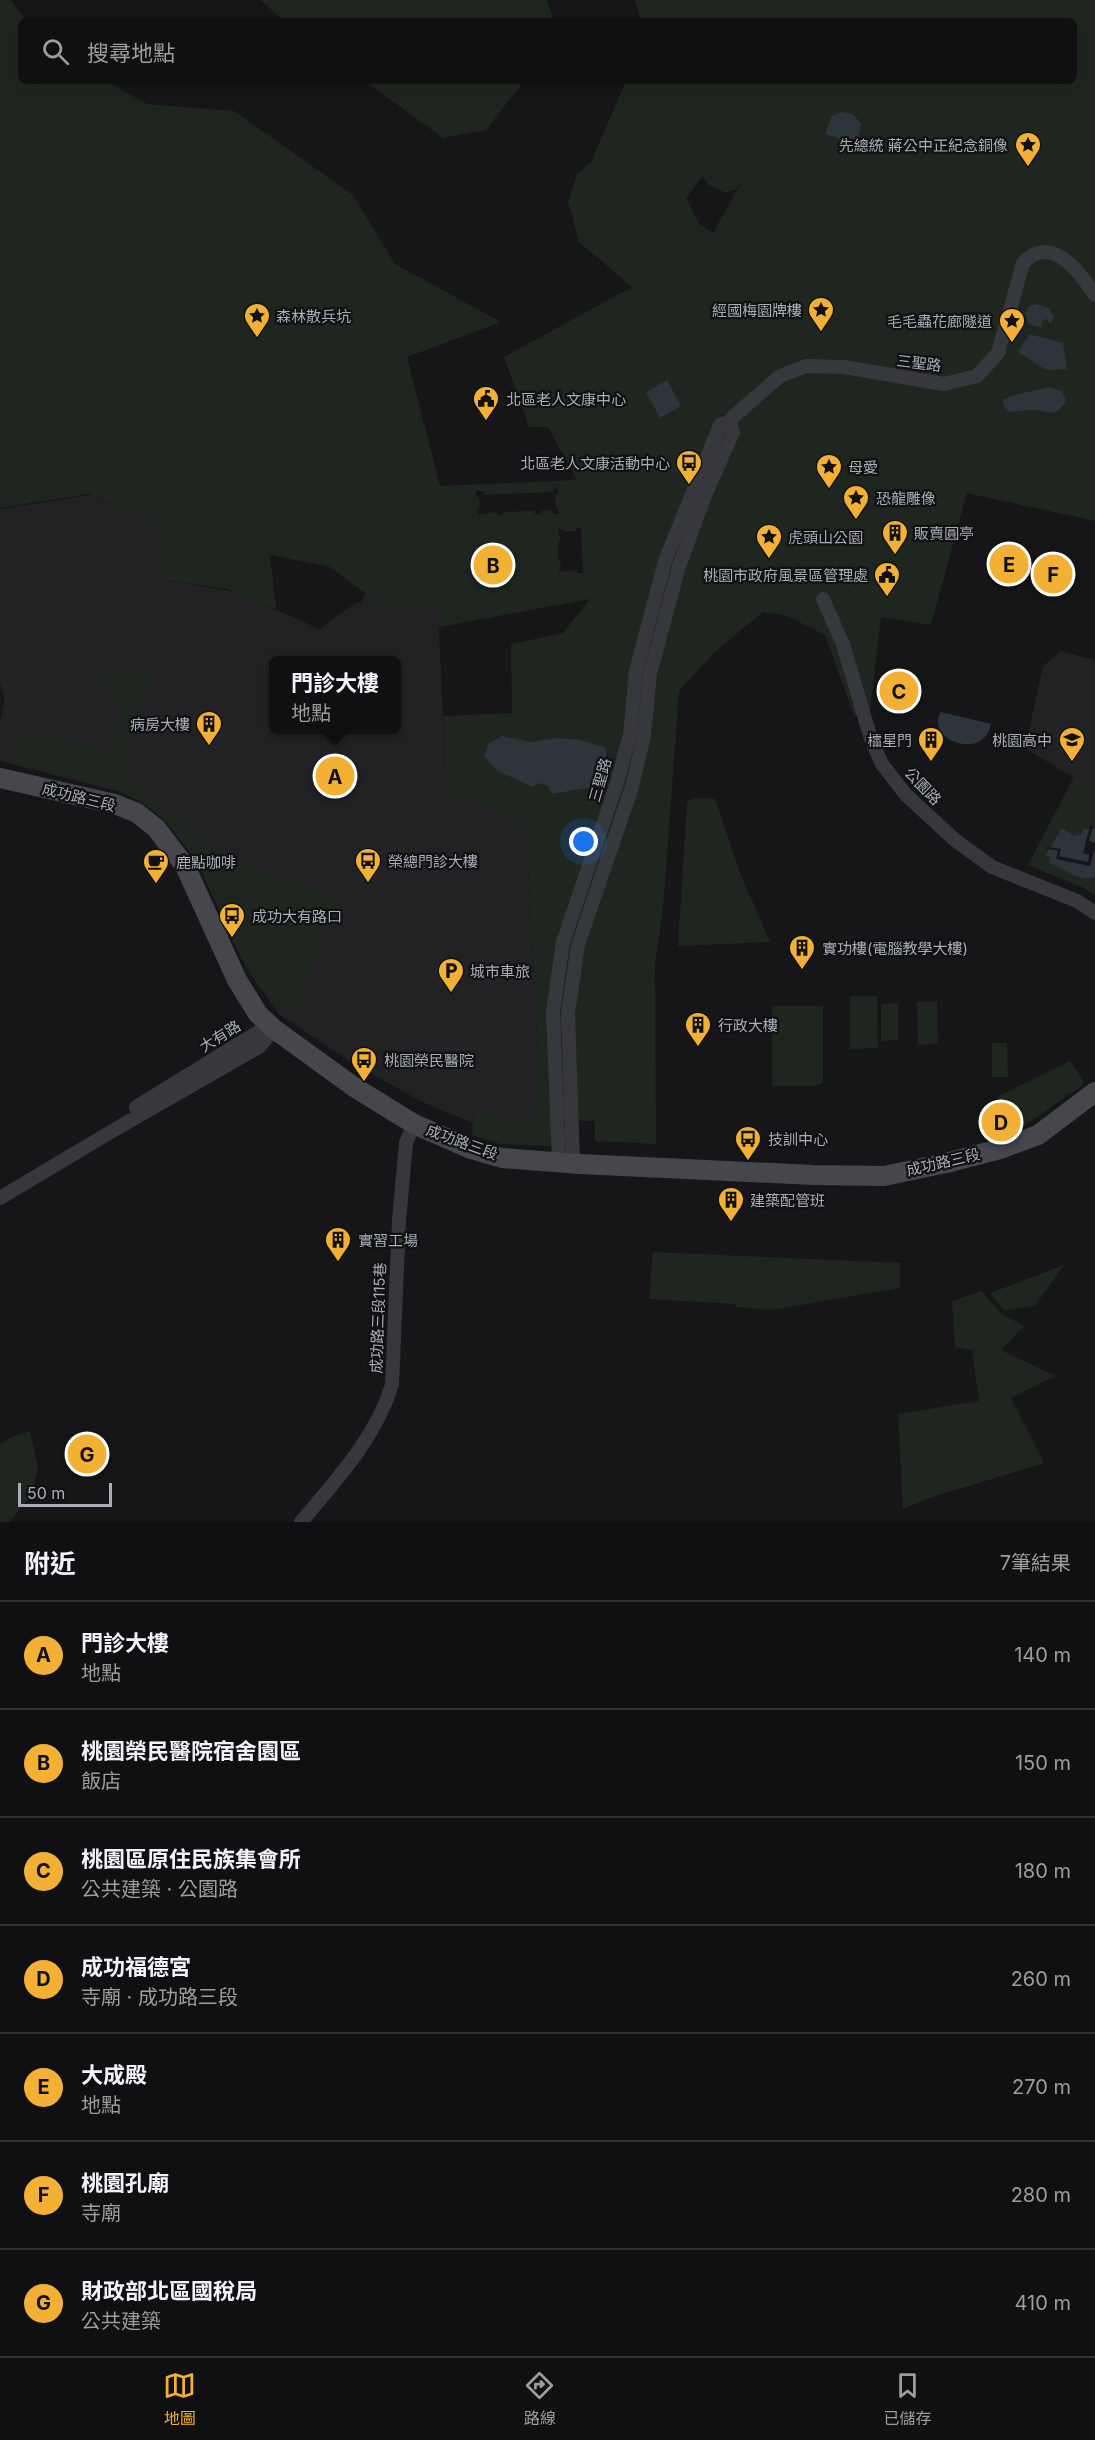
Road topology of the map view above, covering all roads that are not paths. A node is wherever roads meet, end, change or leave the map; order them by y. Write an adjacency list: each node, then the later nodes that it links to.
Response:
1 (1095, 295): 8 (street, 三聖路)
2 (823, 599): 4 (street, 公園路)
3 (0, 778): 5 (street, 成功路三段)
4 (1095, 913)
5 (274, 1029): 7 (street, 成功路三段); 9 (street, 大有路); 10 (street, 大有路)
6 (1095, 1092): 8 (street, 成功路三段)
7 (414, 1124): 8 (street, 成功路三段); 11 (street, 成功路三段115巷)
8 (566, 1163)
9 (0, 1189)
10 (0, 1198)
11 (301, 1522)

